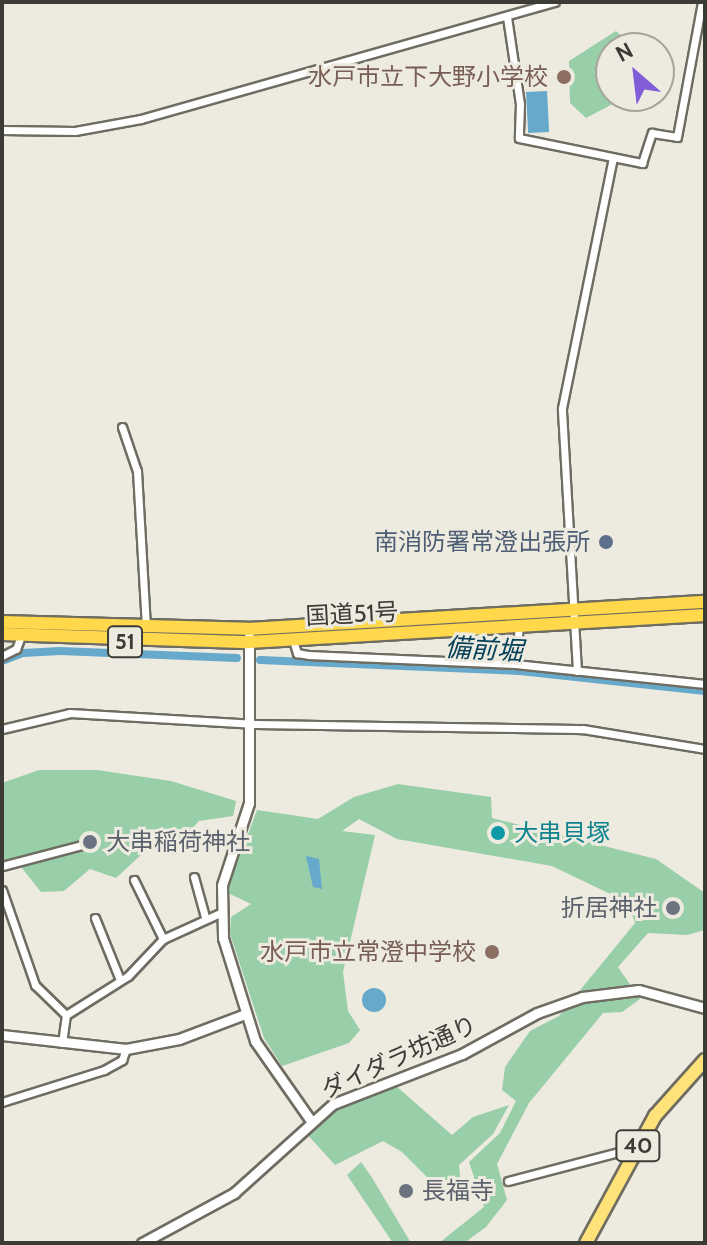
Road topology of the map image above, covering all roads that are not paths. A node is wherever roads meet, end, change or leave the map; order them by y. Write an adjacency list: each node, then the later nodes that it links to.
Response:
1 (555, 2): 3 (street)
2 (702, 2): 5 (street)
3 (507, 17): 4 (street); 5 (street)
4 (2, 130)
5 (613, 158): 9 (street)
6 (122, 427): 12 (street)
7 (705, 602): 9 (highway, 国道51号 / 51)
8 (705, 615): 9 (highway, 国道51号 / 51)
9 (575, 617): 11 (highway, 国道51号 / 51); 15 (highway, 国道51号 / 51); 19 (street)
10 (2, 622): 12 (highway, 国道51号 / 51)
11 (519, 627): 16 (highway, 国道51号 / 51); 18 (street)
12 (146, 629): 15 (highway, 国道51号 / 51)
13 (2, 634): 14 (highway, 国道51号 / 51)
14 (21, 636): 15 (highway, 国道51号 / 51); 17 (street)
15 (249, 636): 16 (highway, 国道51号 / 51); 21 (street)
16 (293, 640): 18 (street)
17 (2, 656)
18 (515, 664): 19 (street)
19 (577, 671): 20 (street)
20 (705, 684)
21 (249, 723): 22 (street); 23 (street); 29 (street)
22 (2, 729)
23 (705, 749)
24 (85, 844): 25 (street)
25 (2, 866)
26 (194, 877): 30 (street)
27 (134, 880): 32 (street)
28 (2, 890): 36 (street)
29 (220, 913): 30 (street); 35 (street)
30 (205, 917): 32 (street)
31 (95, 918): 33 (street)
32 (163, 939): 33 (street)
33 (120, 980): 36 (street)
34 (705, 1008): 42 (street, ダイダラ坊通り)
35 (245, 1014): 39 (street); 42 (street)
36 (66, 1015): 38 (street)
37 (2, 1035): 38 (street)
38 (62, 1043): 39 (street)
39 (126, 1049): 41 (street)
40 (705, 1060): 43 (main road, 40)
41 (2, 1102)
42 (311, 1121): 45 (street, ダイダラ坊通り)
43 (638, 1147): 44 (street); 46 (main road, 40)
44 (508, 1181)
45 (142, 1243)
46 (586, 1243)

